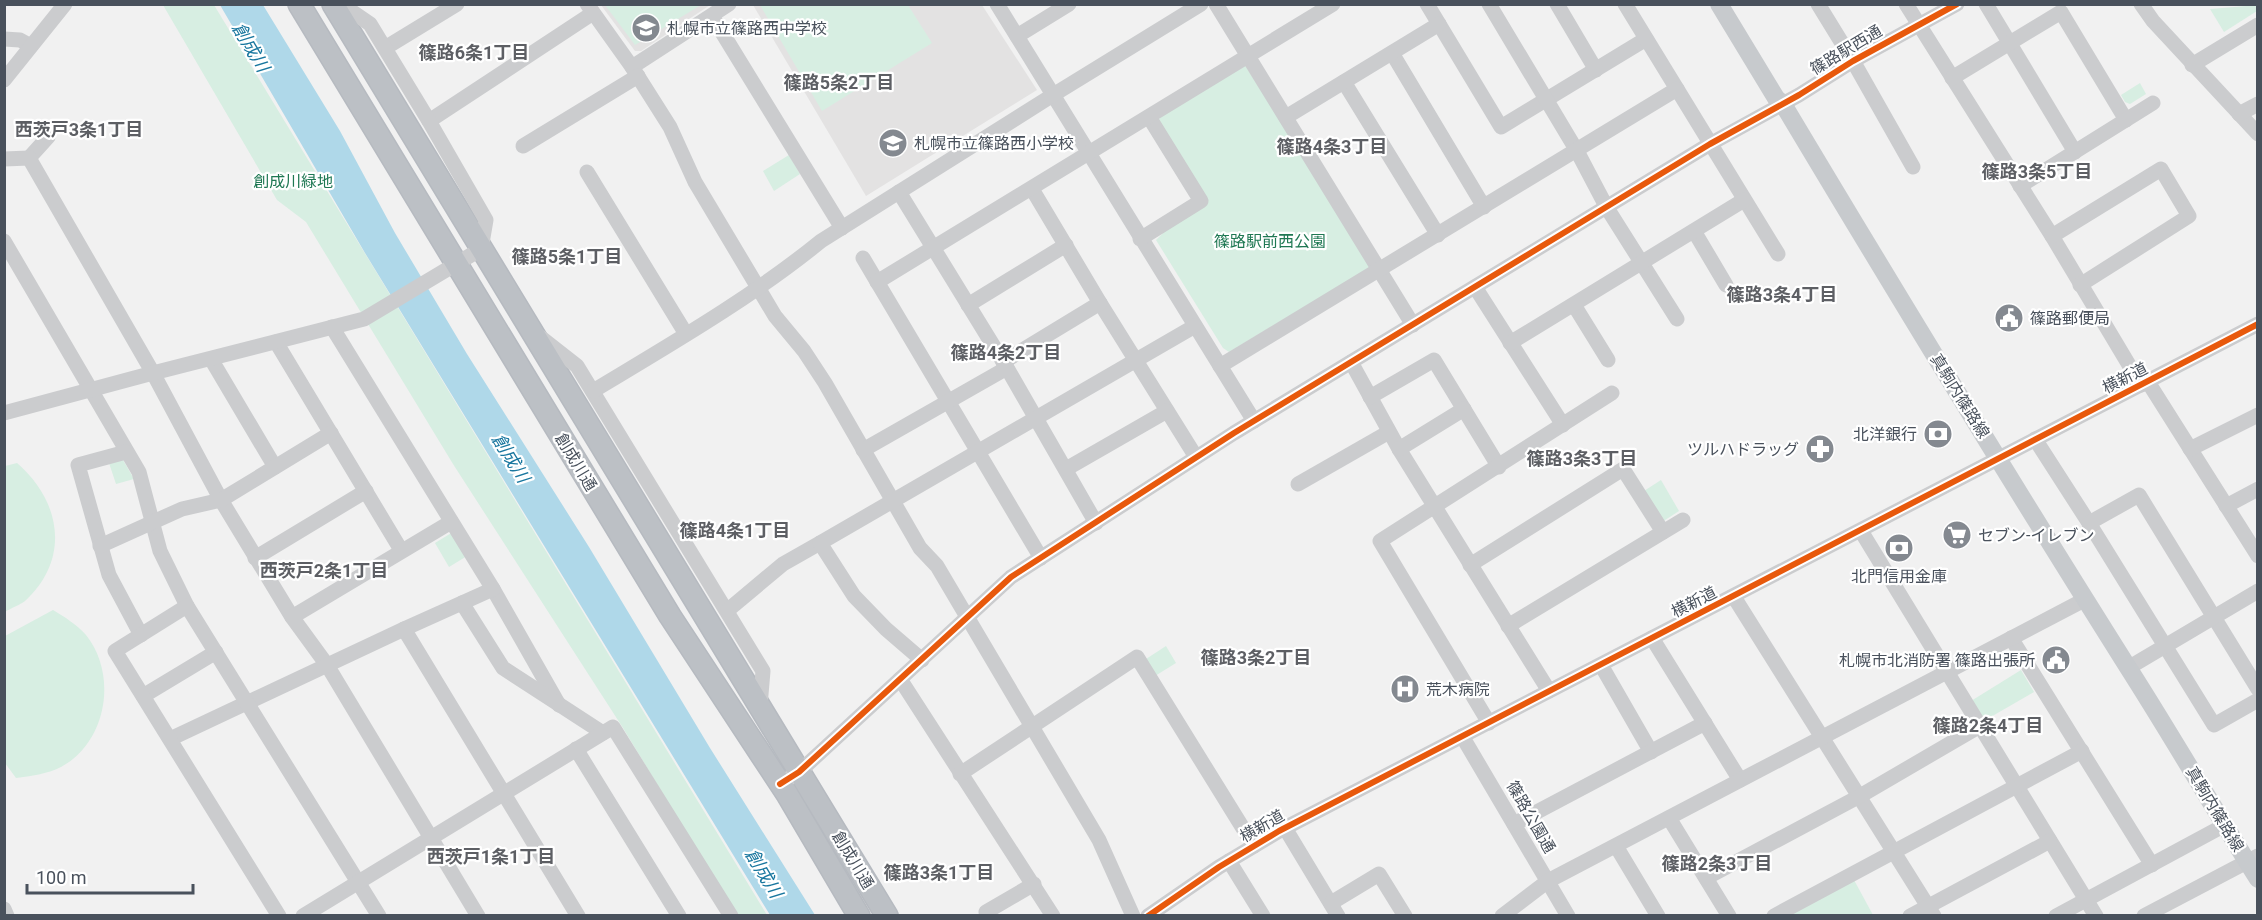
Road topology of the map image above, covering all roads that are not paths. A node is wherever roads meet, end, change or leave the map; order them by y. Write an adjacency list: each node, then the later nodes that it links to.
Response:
1 (299, 4): 83 (highway, 創成川通)
2 (333, 4): 78 (highway, 創成川通)
3 (340, 4): 33 (street)
4 (457, 4): 33 (street)
5 (729, 4): 24 (street)
6 (997, 4): 28 (street)
7 (1068, 4): 28 (street)
8 (1201, 4): 44 (street)
9 (1216, 4): 35 (street)
10 (1333, 4): 35 (street)
11 (1427, 4): 25 (street)
12 (1489, 4): 45 (street)
13 (1557, 4): 38 (street)
14 (1625, 4): 30 (street)
15 (1719, 4): 47 (main road, 真駒内篠路線)
16 (1818, 4): 36 (street)
17 (1906, 4): 26 (street)
18 (1957, 4): 26 (street, 篠路駅西通)
19 (1986, 4): 31 (street)
20 (2145, 6): 37 (street)
21 (59, 7): 32 (street)
22 (2058, 8): 31 (street); 52 (street)
23 (590, 9): 39 (street); 53 (street)
24 (712, 15): 39 (street); 71 (street)
25 (1439, 24): 34 (street); 45 (street)
26 (1918, 24): 36 (street, 篠路駅西通); 40 (street)
27 (2258, 25): 37 (street)
28 (1017, 36): 44 (street)
29 (4, 39): 32 (street)
30 (1647, 39): 38 (street); 43 (street)
31 (2008, 44): 40 (street); 59 (street)
32 (31, 46): 41 (street)
33 (385, 48): 53 (street)
34 (1392, 53): 42 (street); 69 (street)
35 (1248, 57): 50 (street); 51 (street)
36 (1853, 61): 47 (street, 篠路駅西通); 63 (street)
37 (2193, 65): 49 (street)
38 (1596, 70): 45 (street)
39 (635, 72): 57 (street); 88 (street)
40 (1952, 78): 65 (street)
41 (4, 80)
42 (1344, 82): 51 (street); 73 (street)
43 (1677, 89): 56 (street); 58 (street)
44 (1053, 95): 60 (street); 67 (street)
45 (1547, 100): 58 (street)
46 (2153, 103): 52 (street)
47 (1783, 104): 56 (street, 篠路駅西通); 131 (main road, 真駒内篠路線)
48 (2258, 104): 49 (street)
49 (2239, 114): 54 (street)
50 (1149, 117): 60 (street); 75 (street)
51 (1286, 117): 84 (street)
52 (2126, 120): 59 (street)
53 (429, 121): 78 (street)
54 (2258, 135)
55 (48, 137): 61 (street)
56 (1710, 144): 68 (street); 70 (street, 篠路駅西通)
57 (523, 146)
58 (1577, 151): 69 (street); 70 (street)
59 (2075, 152): 65 (street)
60 (1090, 154): 66 (street); 75 (street)
61 (29, 158): 62 (street); 108 (street)
62 (4, 159)
63 (1913, 167)
64 (587, 172): 99 (street)
65 (2020, 186): 74 (street)
66 (1032, 189): 77 (street); 79 (street)
67 (899, 192): 71 (street); 79 (street)
68 (1744, 200): 72 (street); 80 (street)
69 (1484, 207): 73 (street)
70 (1606, 208): 82 (street); 89 (street, 篠路駅西通)
71 (842, 228): 88 (street)
72 (1694, 231): 82 (street); 86 (street)
73 (1438, 236): 84 (street)
74 (2052, 236): 87 (street); 87 (street)
75 (1140, 239): 96 (street)
76 (5, 244): 110 (street)
77 (1066, 246): 90 (street); 91 (street)
78 (481, 249): 83 (street); 98 (highway, 創成川通)
79 (933, 249): 85 (street); 91 (street)
80 (1778, 254)
81 (863, 258): 85 (street)
82 (1642, 262): 92 (street); 93 (street)
83 (449, 268): 97 (street); 164 (highway, 創成川通)
84 (1380, 270): 95 (street); 107 (street)
85 (877, 282): 114 (street)
86 (1726, 285)
87 (2080, 285): 109 (street)
88 (758, 287): 99 (street); 127 (street)
89 (1474, 287): 95 (street, 篠路駅西通); 101 (street)
90 (1100, 303): 103 (street); 106 (street)
91 (968, 305): 106 (street)
92 (1574, 305): 101 (street); 104 (street)
93 (1677, 319)
94 (2258, 324): 109 (street, 横新道)
95 (1413, 325): 105 (street, 篠路駅西通)
96 (1195, 326): 103 (street); 107 (street)
97 (332, 327): 100 (street); 144 (street)
98 (533, 332): 111 (street); 160 (highway, 創成川通)
99 (686, 334): 111 (street)
100 (276, 342): 102 (street); 123 (street)
101 (1510, 344): 121 (street)
102 (211, 359): 108 (street); 133 (street)
103 (1136, 360): 117 (street); 119 (street)
104 (1608, 360)
105 (1351, 362): 113 (street); 120 (street, 篠路駅西通)
106 (1005, 365): 114 (street); 119 (street)
107 (1220, 366): 120 (street)
108 (153, 372): 110 (street); 138 (street)
109 (2145, 383): 124 (street, 横新道); 126 (street)
110 (91, 390): 115 (street); 128 (street)
111 (593, 391): 163 (street)
112 (1612, 393): 121 (street)
113 (1370, 397): 116 (street); 122 (street)
114 (949, 402): 127 (street); 129 (street)
115 (7, 408)
116 (1464, 409): 125 (street); 132 (street)
117 (1167, 411): 130 (street); 134 (street)
118 (2258, 415): 126 (street)
119 (1035, 418): 129 (street); 134 (street)
120 (1254, 421): 130 (street, 篠路駅西通)
121 (1563, 425): 132 (street)
122 (1389, 432): 125 (street); 135 (street)
123 (331, 433): 133 (street); 137 (street)
124 (2035, 439): 131 (street, 横新道); 146 (street)
125 (1399, 449): 141 (street)
126 (2190, 449): 140 (street)
127 (863, 450): 139 (street)
128 (126, 452): 143 (street); 150 (street)
129 (978, 452): 139 (street); 154 (street)
130 (1196, 457): 145 (street, 篠路駅西通)
131 (1998, 457): 148 (street, 横新道); 159 (main road, 真駒内篠路線)
132 (1499, 466): 141 (street)
133 (275, 467): 138 (street)
134 (1066, 470): 145 (street)
135 (1298, 484)
136 (2258, 489): 140 (street)
137 (366, 491): 151 (street); 153 (street)
138 (221, 500): 143 (street); 153 (street)
139 (892, 501): 149 (street); 167 (street)
140 (2226, 506): 152 (street)
141 (1435, 508): 155 (street); 188 (street)
142 (1683, 520): 147 (street)
143 (153, 522): 150 (street); 162 (street)
144 (451, 522): 151 (street); 156 (street)
145 (1096, 523): 154 (street, 篠路駅西通)
146 (2089, 523): 166 (street); 173 (street)
147 (1663, 531): 155 (street); 168 (street)
148 (1861, 531): 158 (street, 横新道); 179 (street)
149 (820, 543): 163 (street); 175 (street)
150 (100, 546): 170 (street)
151 (401, 550): 165 (street)
152 (2258, 556)
153 (255, 558): 165 (street)
154 (1041, 558): 167 (street, 篠路駅西通)
155 (1470, 565): 168 (street)
156 (493, 590): 161 (street); 186 (street)
157 (2258, 591): 166 (street)
158 (1734, 597): 171 (street, 横新道); 194 (street)
159 (2084, 600): 172 (street); 178 (main road, 真駒内篠路線)
160 (696, 601): 164 (highway); 187 (highway, 創成川通)
161 (462, 603): 169 (street); 186 (street)
162 (187, 606): 170 (street); 174 (street)
163 (728, 610): 187 (street)
164 (670, 616): 202 (highway, 創成川通)
165 (292, 617): 176 (street)
166 (2213, 617): 173 (street); 181 (street)
167 (967, 618): 175 (street, 篠路駅西通); 191 (street)
168 (1508, 626): 182 (street)
169 (404, 629): 176 (street); 204 (street)
170 (141, 635): 183 (street)
171 (1652, 638): 177 (street, 横新道); 189 (street)
172 (2011, 638): 179 (street); 197 (street)
173 (2166, 647): 178 (street); 184 (street)
174 (216, 652): 183 (street); 185 (street)
175 (922, 660): 180 (street, 篠路駅西通)
176 (327, 665): 185 (street); 210 (street)
177 (1601, 665): 182 (street, 横新道); 198 (street)
178 (2128, 668): 208 (main road, 真駒内篠路線)
179 (1947, 672): 190 (street); 194 (street)
180 (900, 679): 199 (street, 篠路駅西通); 200 (street)
181 (2258, 689)
182 (1549, 691): 188 (street, 横新道)
183 (143, 696): 195 (street)
184 (2258, 699)
185 (247, 702): 195 (street); 221 (street)
186 (559, 705): 192 (street)
187 (760, 706): 199 (highway, 創成川通)
188 (1489, 723): 193 (street, 横新道)
189 (1705, 723): 198 (street); 201 (street)
190 (1980, 726): 203 (street); 205 (street)
191 (1032, 727): 200 (street); 212 (street); 240 (street)
192 (603, 733): 196 (street); 235 (street)
193 (1462, 736): 207 (street, 篠路公園通); 209 (street, 横新道)
194 (1823, 737): 201 (street); 205 (street)
195 (170, 739): 229 (street)
196 (576, 749): 204 (street); 234 (street)
197 (2082, 751): 203 (street); 217 (street)
198 (1651, 752): 207 (street)
199 (799, 772): 202 (street, 篠路駅西通); 237 (highway, 創成川通)
200 (960, 774): 222 (street)
201 (1740, 780): 206 (street)
202 (780, 784): 236 (highway, 創成川通)
203 (2017, 787): 211 (street); 214 (street)
204 (503, 794): 210 (street); 233 (street)
205 (1860, 796): 214 (street); 218 (street)
206 (1669, 818): 213 (street); 218 (street)
207 (1514, 824): 220 (street, 篠路公園通)
208 (2225, 825): 215 (main road, 真駒内篠路線); 217 (street)
209 (1285, 828): 212 (street, 横新道); 225 (street)
210 (430, 839): 221 (street); 232 (street)
211 (2050, 842): 223 (street); 226 (street)
212 (1254, 846): 216 (street, 横新道)
213 (1616, 846): 220 (street); 245 (street)
214 (1894, 851): 226 (street); 247 (street)
215 (2252, 859): 219 (main road, 真駒内篠路線); 251 (street)
216 (1229, 861): 227 (street, 横新道); 241 (street)
217 (2152, 865): 223 (street)
218 (1706, 878): 246 (street)
219 (2258, 879)
220 (1548, 881): 243 (street); 244 (street, 篠路公園通)
221 (358, 882): 230 (street); 231 (street)
222 (1034, 884): 238 (street); 239 (street)
223 (2086, 900): 249 (street); 250 (street)
224 (4, 909): 228 (street)
225 (1334, 909): 242 (street)
226 (1931, 911): 248 (street)
227 (1152, 914)
228 (7, 915)
229 (279, 915)
230 (303, 915)
231 (379, 915)
232 (478, 915)
233 (578, 915)
234 (679, 915)
235 (731, 915)
236 (859, 915)
237 (887, 915)
238 (988, 915)
239 (1053, 915)
240 (1133, 915)
241 (1263, 915)
242 (1405, 915)
243 (1502, 915)
244 (1568, 915)
245 (1658, 915)
246 (1729, 915)
247 (1774, 915)
248 (1911, 915)
249 (2056, 915)
250 (2096, 915)
251 (2144, 915)

